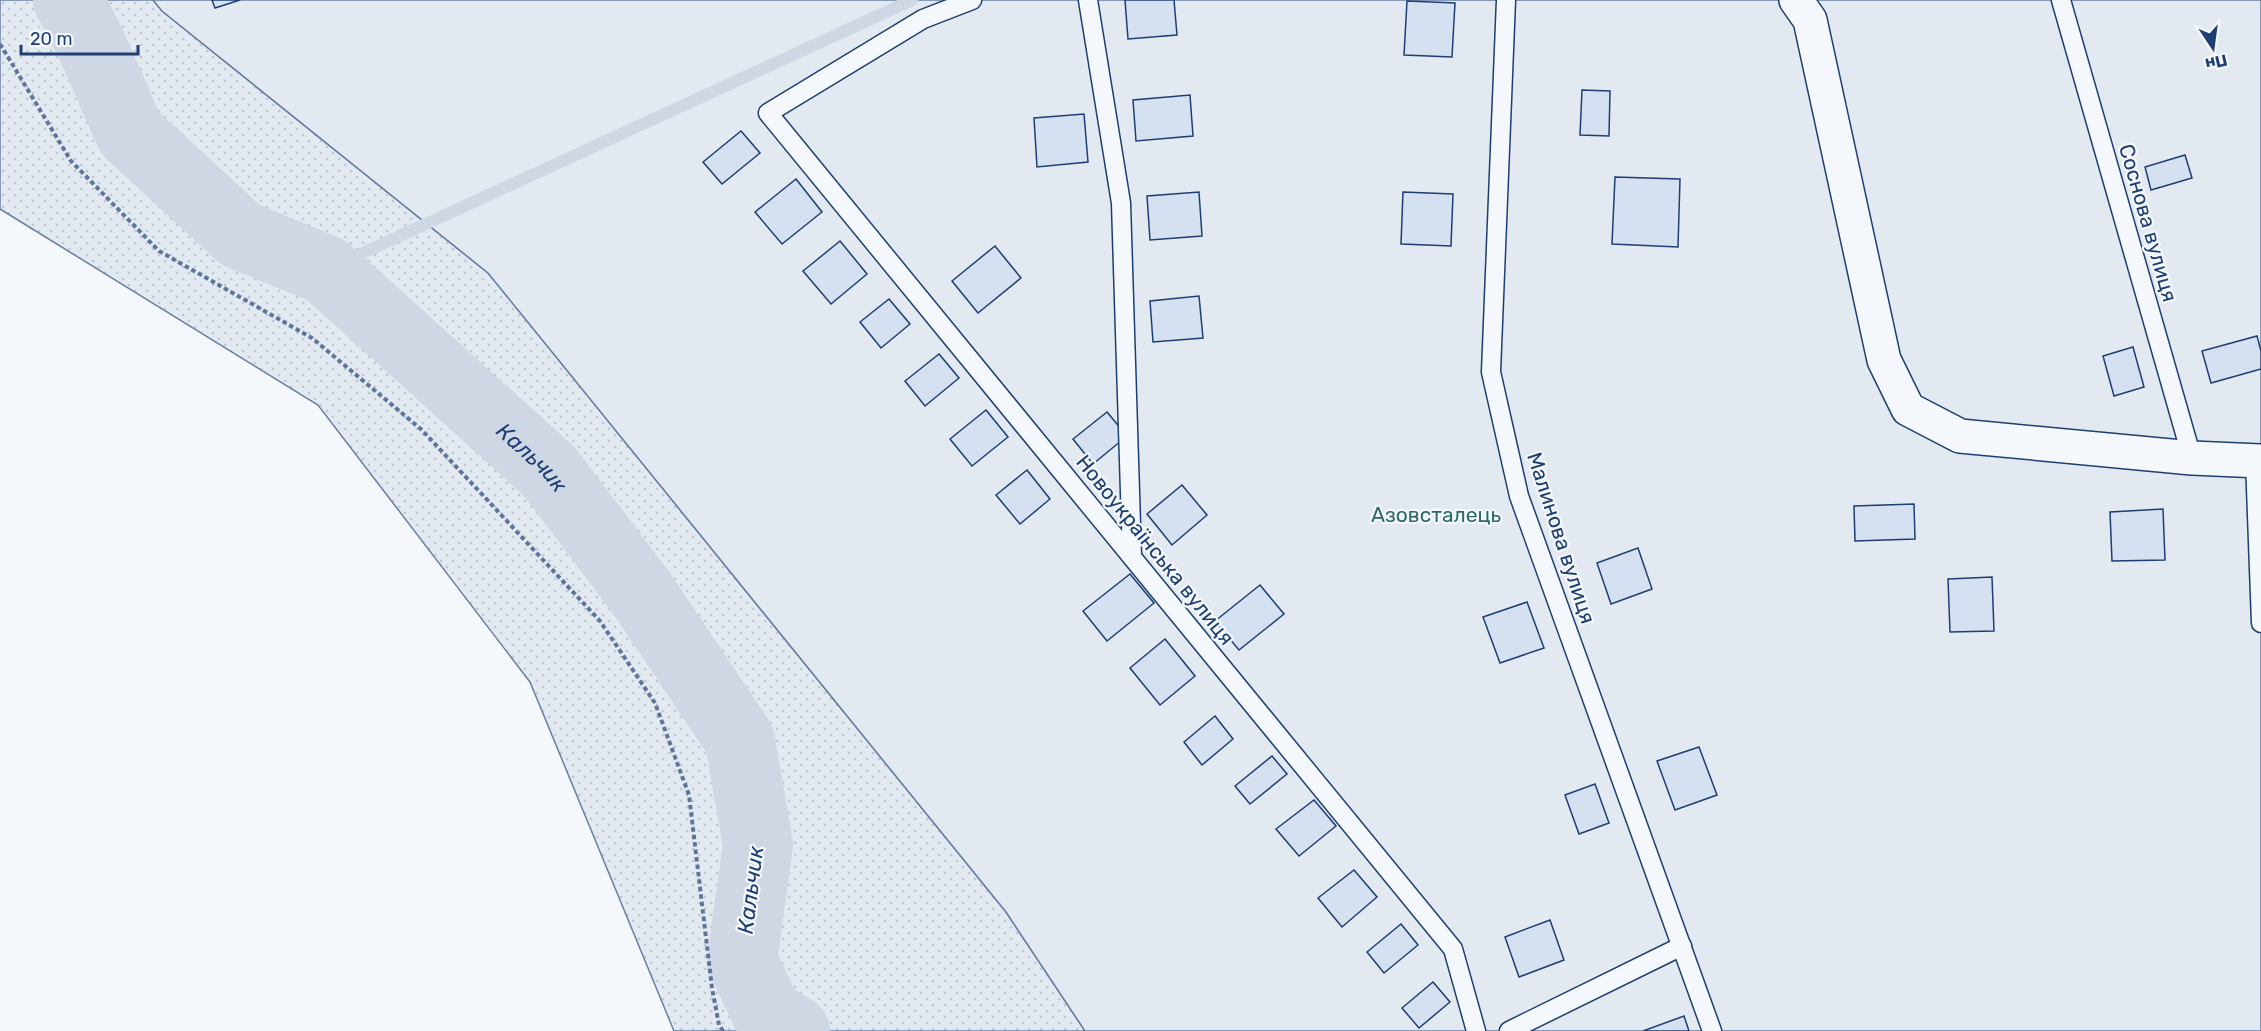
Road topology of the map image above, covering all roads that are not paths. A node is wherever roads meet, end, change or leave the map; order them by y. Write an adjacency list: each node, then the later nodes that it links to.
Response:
1 (972, 0): 8 (lane, Новоукраїнська вулиця)
2 (1088, 0): 8 (lane)
3 (1506, 0): 10 (lane, Малинова вулиця)
4 (1796, 0): 6 (street)
5 (2061, 0): 6 (lane, Соснова вулиця)
6 (2192, 458): 7 (street)
7 (2258, 461): 9 (lane)
8 (1132, 557): 11 (lane, Новоукраїнська вулиця)
9 (2261, 623)
10 (1682, 946): 12 (lane); 13 (lane, Малинова вулиця)
11 (1476, 1031)
12 (1509, 1031)
13 (1712, 1031)

